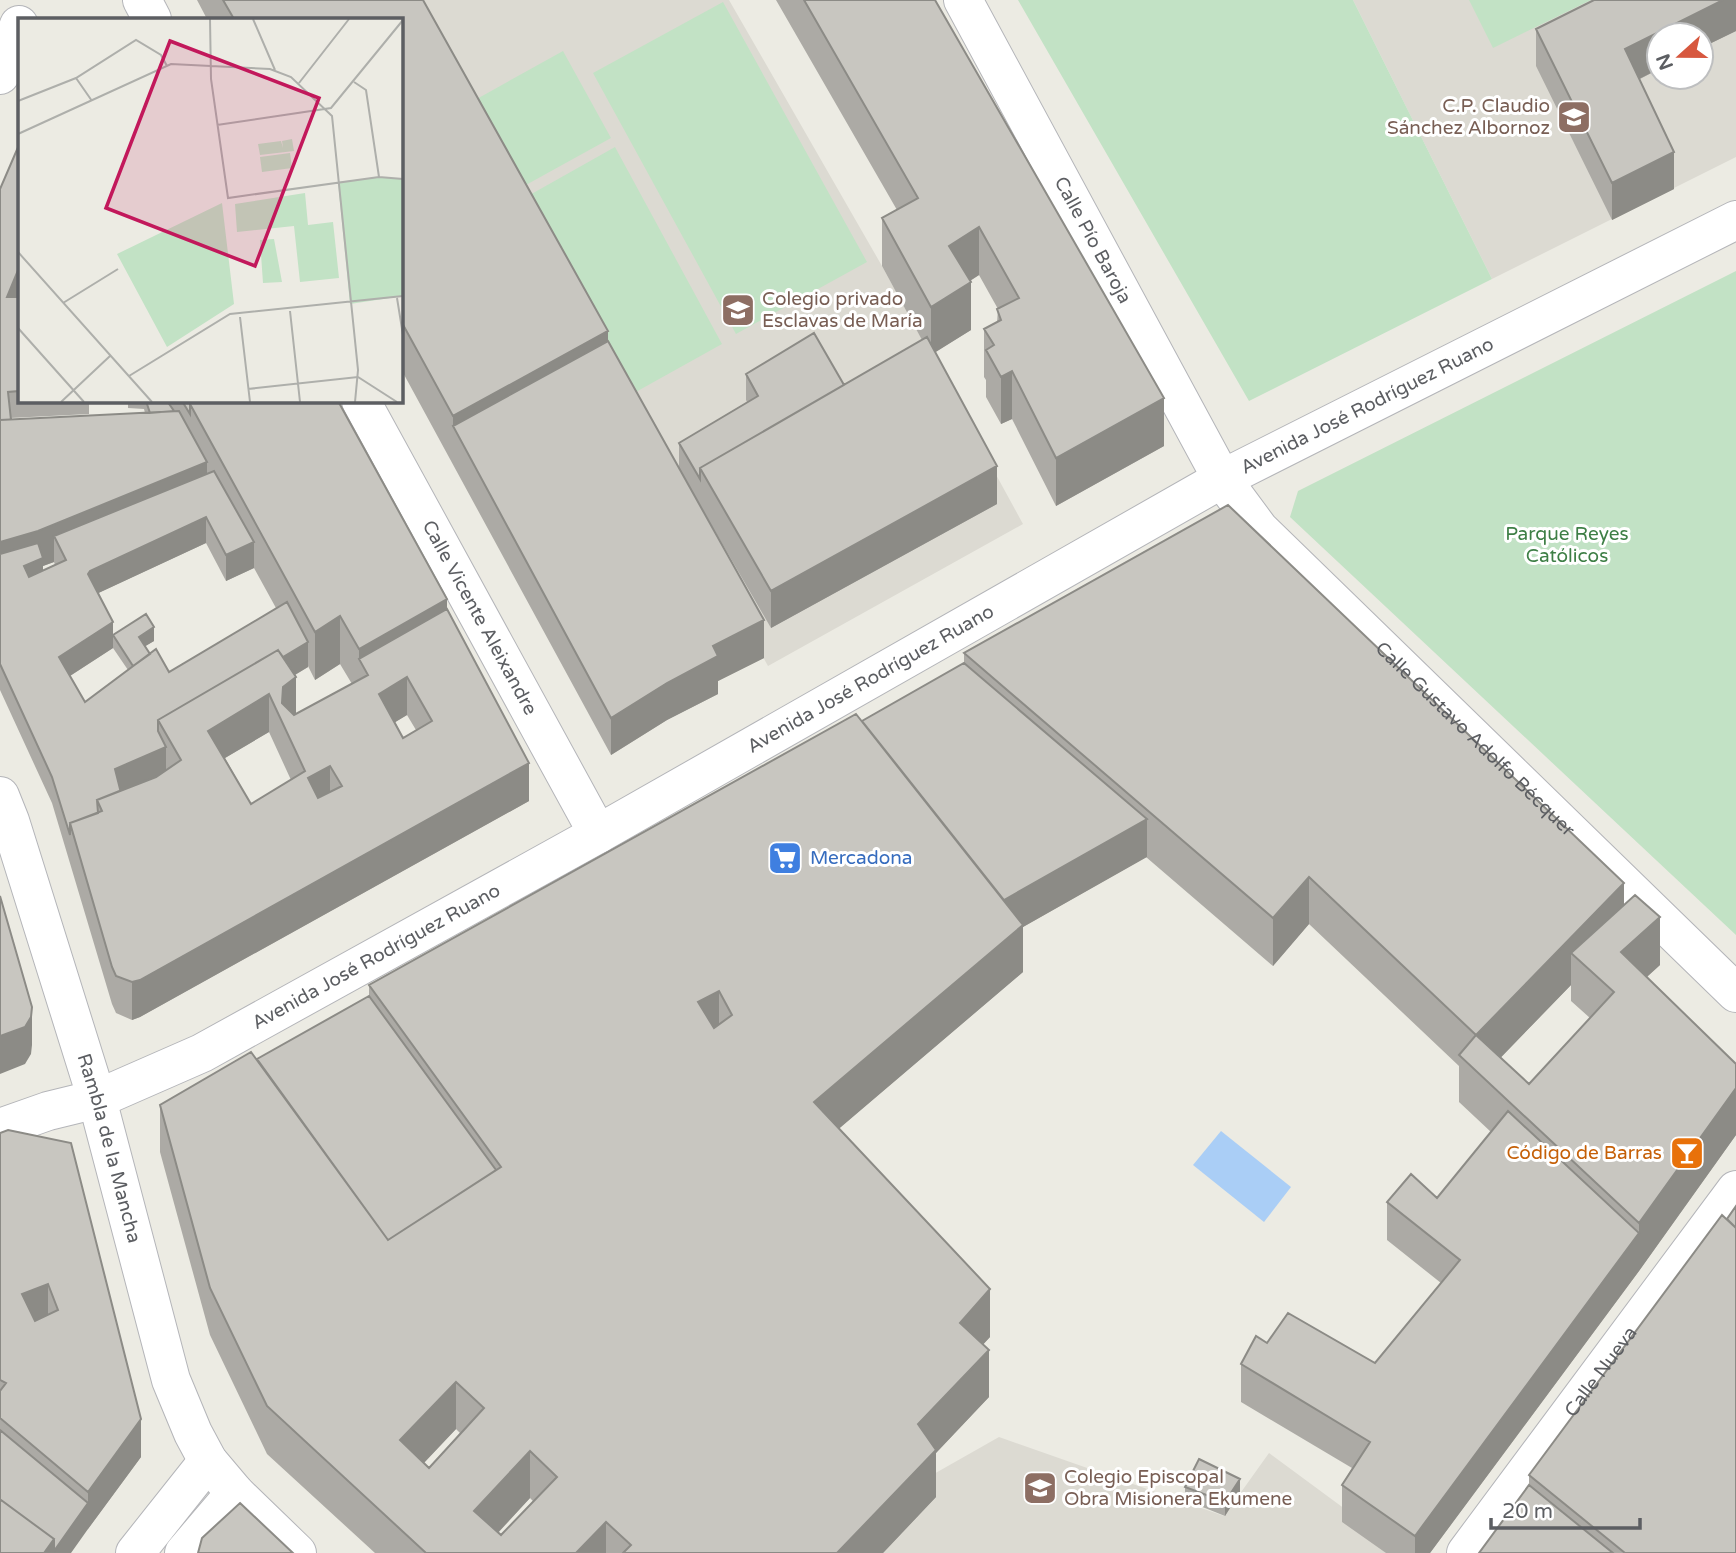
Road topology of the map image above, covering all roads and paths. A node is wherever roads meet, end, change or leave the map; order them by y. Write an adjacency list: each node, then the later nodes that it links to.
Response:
1 (29, 0): 4 (street)
2 (142, 0): 5 (street)
3 (963, 0): 10 (street, Calle Pío Baroja)
4 (22, 18)
5 (151, 18)
6 (18, 28): 7 (street)
7 (0, 75)
8 (1736, 220): 10 (street, Avenida José Rodríguez Ruano)
9 (361, 402): 12 (street, Calle Vicente Aleixandre)
10 (1222, 479): 12 (street, Avenida José Rodríguez Ruano); 13 (street, Calle Gustavo Adolfo Bécquer)
11 (0, 796): 14 (street, Rambla de la Mancha)
12 (597, 835): 14 (street, Avenida José Rodríguez Ruano)
13 (1736, 993)
14 (97, 1099): 15 (street, Avenida José Rodríguez Ruano); 17 (street, Rambla de la Mancha)
15 (0, 1128)
16 (1736, 1190): 22 (street, Calle Nueva)
17 (208, 1461): 18 (street, Rambla de la Mancha); 19 (street)
18 (235, 1493): 20 (street); 21 (street, Rambla de la Mancha)
19 (135, 1553)
20 (184, 1553)
21 (297, 1553)
22 (1466, 1553)

